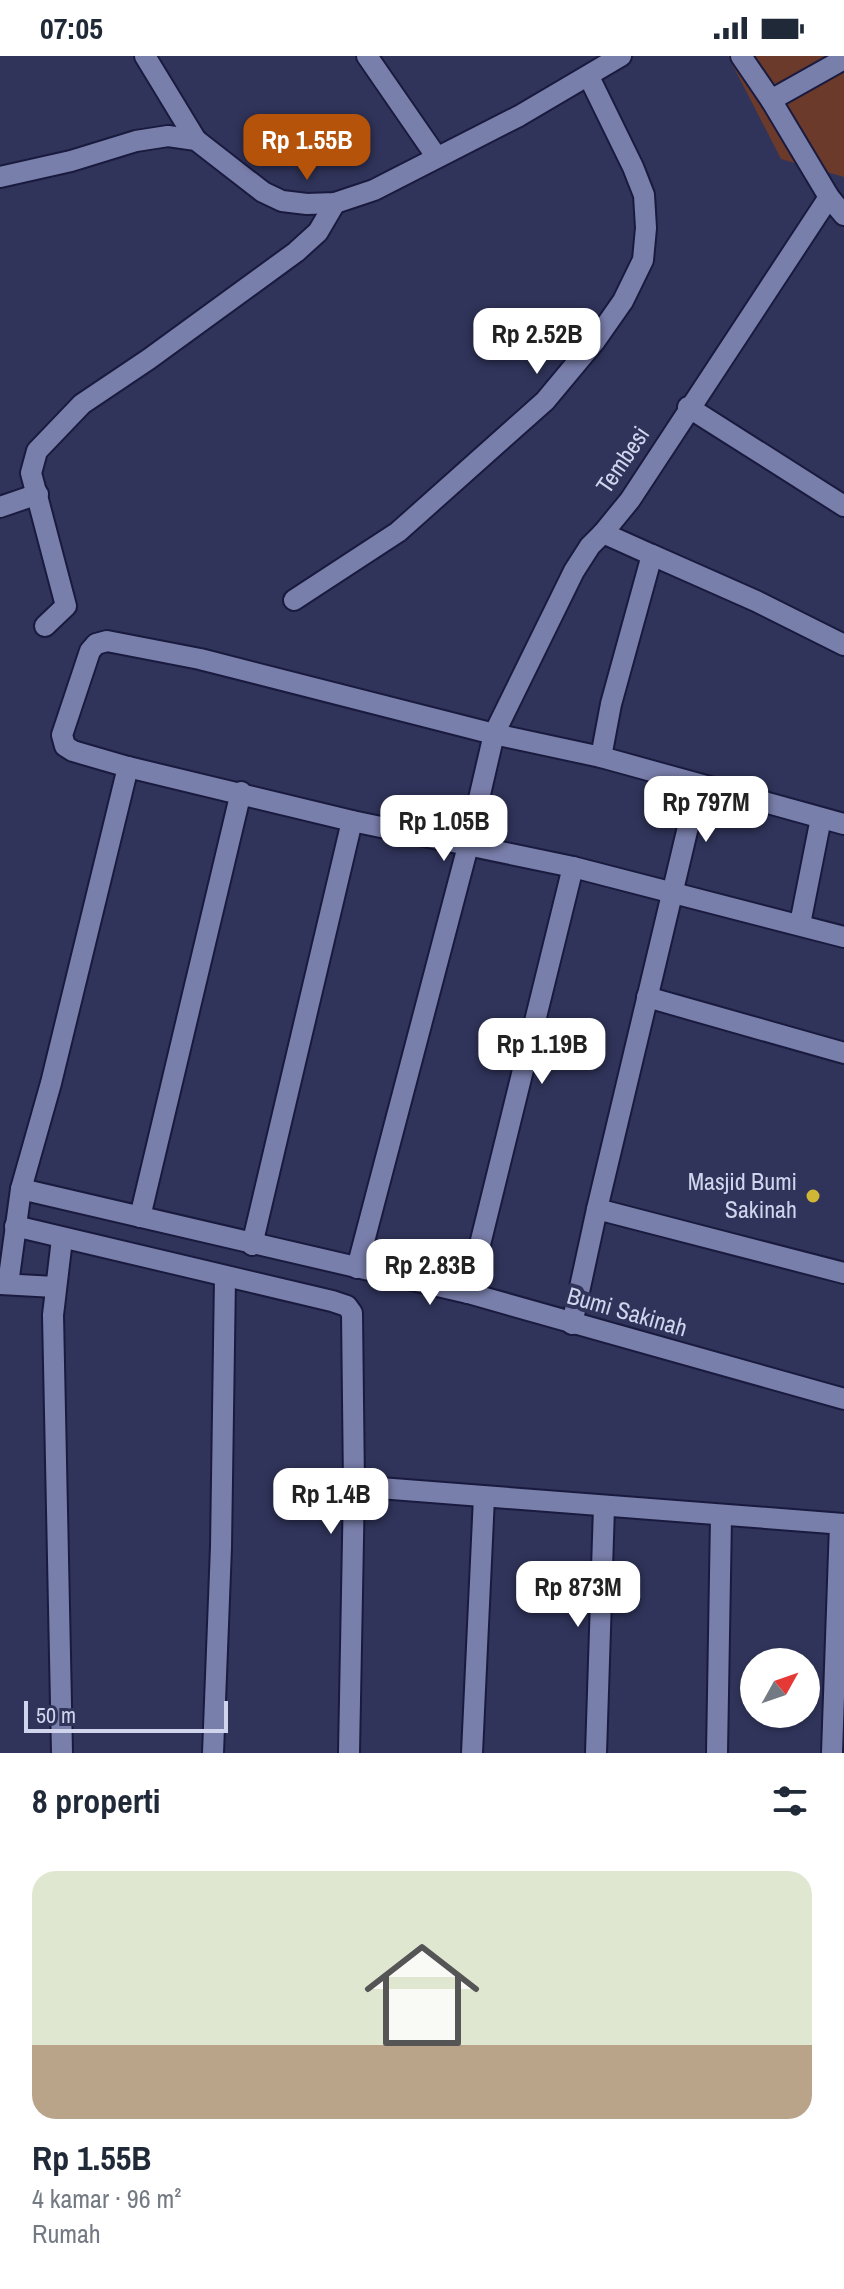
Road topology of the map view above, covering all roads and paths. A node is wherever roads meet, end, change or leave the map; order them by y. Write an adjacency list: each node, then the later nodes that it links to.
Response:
1 (145, 56): 8 (street)
2 (367, 56): 9 (street)
3 (621, 56): 6 (street)
4 (741, 56): 7 (street)
5 (844, 59): 7 (street)
6 (589, 77): 9 (street); 20 (street)
7 (771, 100): 11 (street)
8 (196, 140): 10 (street); 12 (street)
9 (436, 156): 12 (street)
10 (0, 177)
11 (829, 197): 13 (street); 14 (street, Tembesi)
12 (335, 203): 15 (street)
13 (844, 215)
14 (688, 407): 16 (street); 18 (street, Tembesi)
15 (38, 494): 17 (street); 21 (street)
16 (844, 506)
17 (0, 507)
18 (603, 533): 19 (street, Tembesi); 23 (street)
19 (652, 555): 22 (street, Tembesi); 24 (street)
20 (294, 600)
21 (45, 626)
22 (844, 645)
23 (494, 734): 24 (street); 25 (street); 31 (street)
24 (602, 748): 26 (street)
25 (128, 767): 27 (street); 38 (street)
26 (698, 785): 28 (street); 33 (street)
27 (241, 792): 29 (street); 40 (street)
28 (821, 818): 30 (street); 34 (street)
29 (352, 821): 31 (street); 43 (street)
30 (844, 824)
31 (468, 846): 32 (street); 44 (street)
32 (573, 867): 33 (street); 49 (street)
33 (672, 893): 34 (street); 36 (street)
34 (800, 924): 35 (street)
35 (844, 937)
36 (647, 997): 37 (street); 39 (street)
37 (844, 1053)
38 (21, 1189): 40 (street, Bumi Sakinah); 41 (street)
39 (597, 1209): 45 (street); 50 (street)
40 (140, 1217): 43 (street, Bumi Sakinah)
41 (15, 1226): 42 (street); 47 (street)
42 (62, 1239): 46 (street); 48 (street)
43 (252, 1245): 44 (street, Bumi Sakinah)
44 (357, 1268): 49 (street, Bumi Sakinah)
45 (844, 1273)
46 (225, 1277): 52 (street); 58 (street)
47 (4, 1284): 48 (street)
48 (55, 1287): 57 (street)
49 (468, 1293): 50 (street, Bumi Sakinah)
50 (572, 1324): 51 (street, Bumi Sakinah)
51 (844, 1399)
52 (354, 1486): 53 (street); 59 (street)
53 (484, 1497): 54 (street); 60 (street)
54 (604, 1507): 55 (street); 61 (street)
55 (721, 1517): 56 (street); 62 (street)
56 (842, 1524): 63 (street)
57 (62, 1753)
58 (213, 1753)
59 (349, 1753)
60 (472, 1753)
61 (596, 1753)
62 (717, 1753)
63 (832, 1753)

